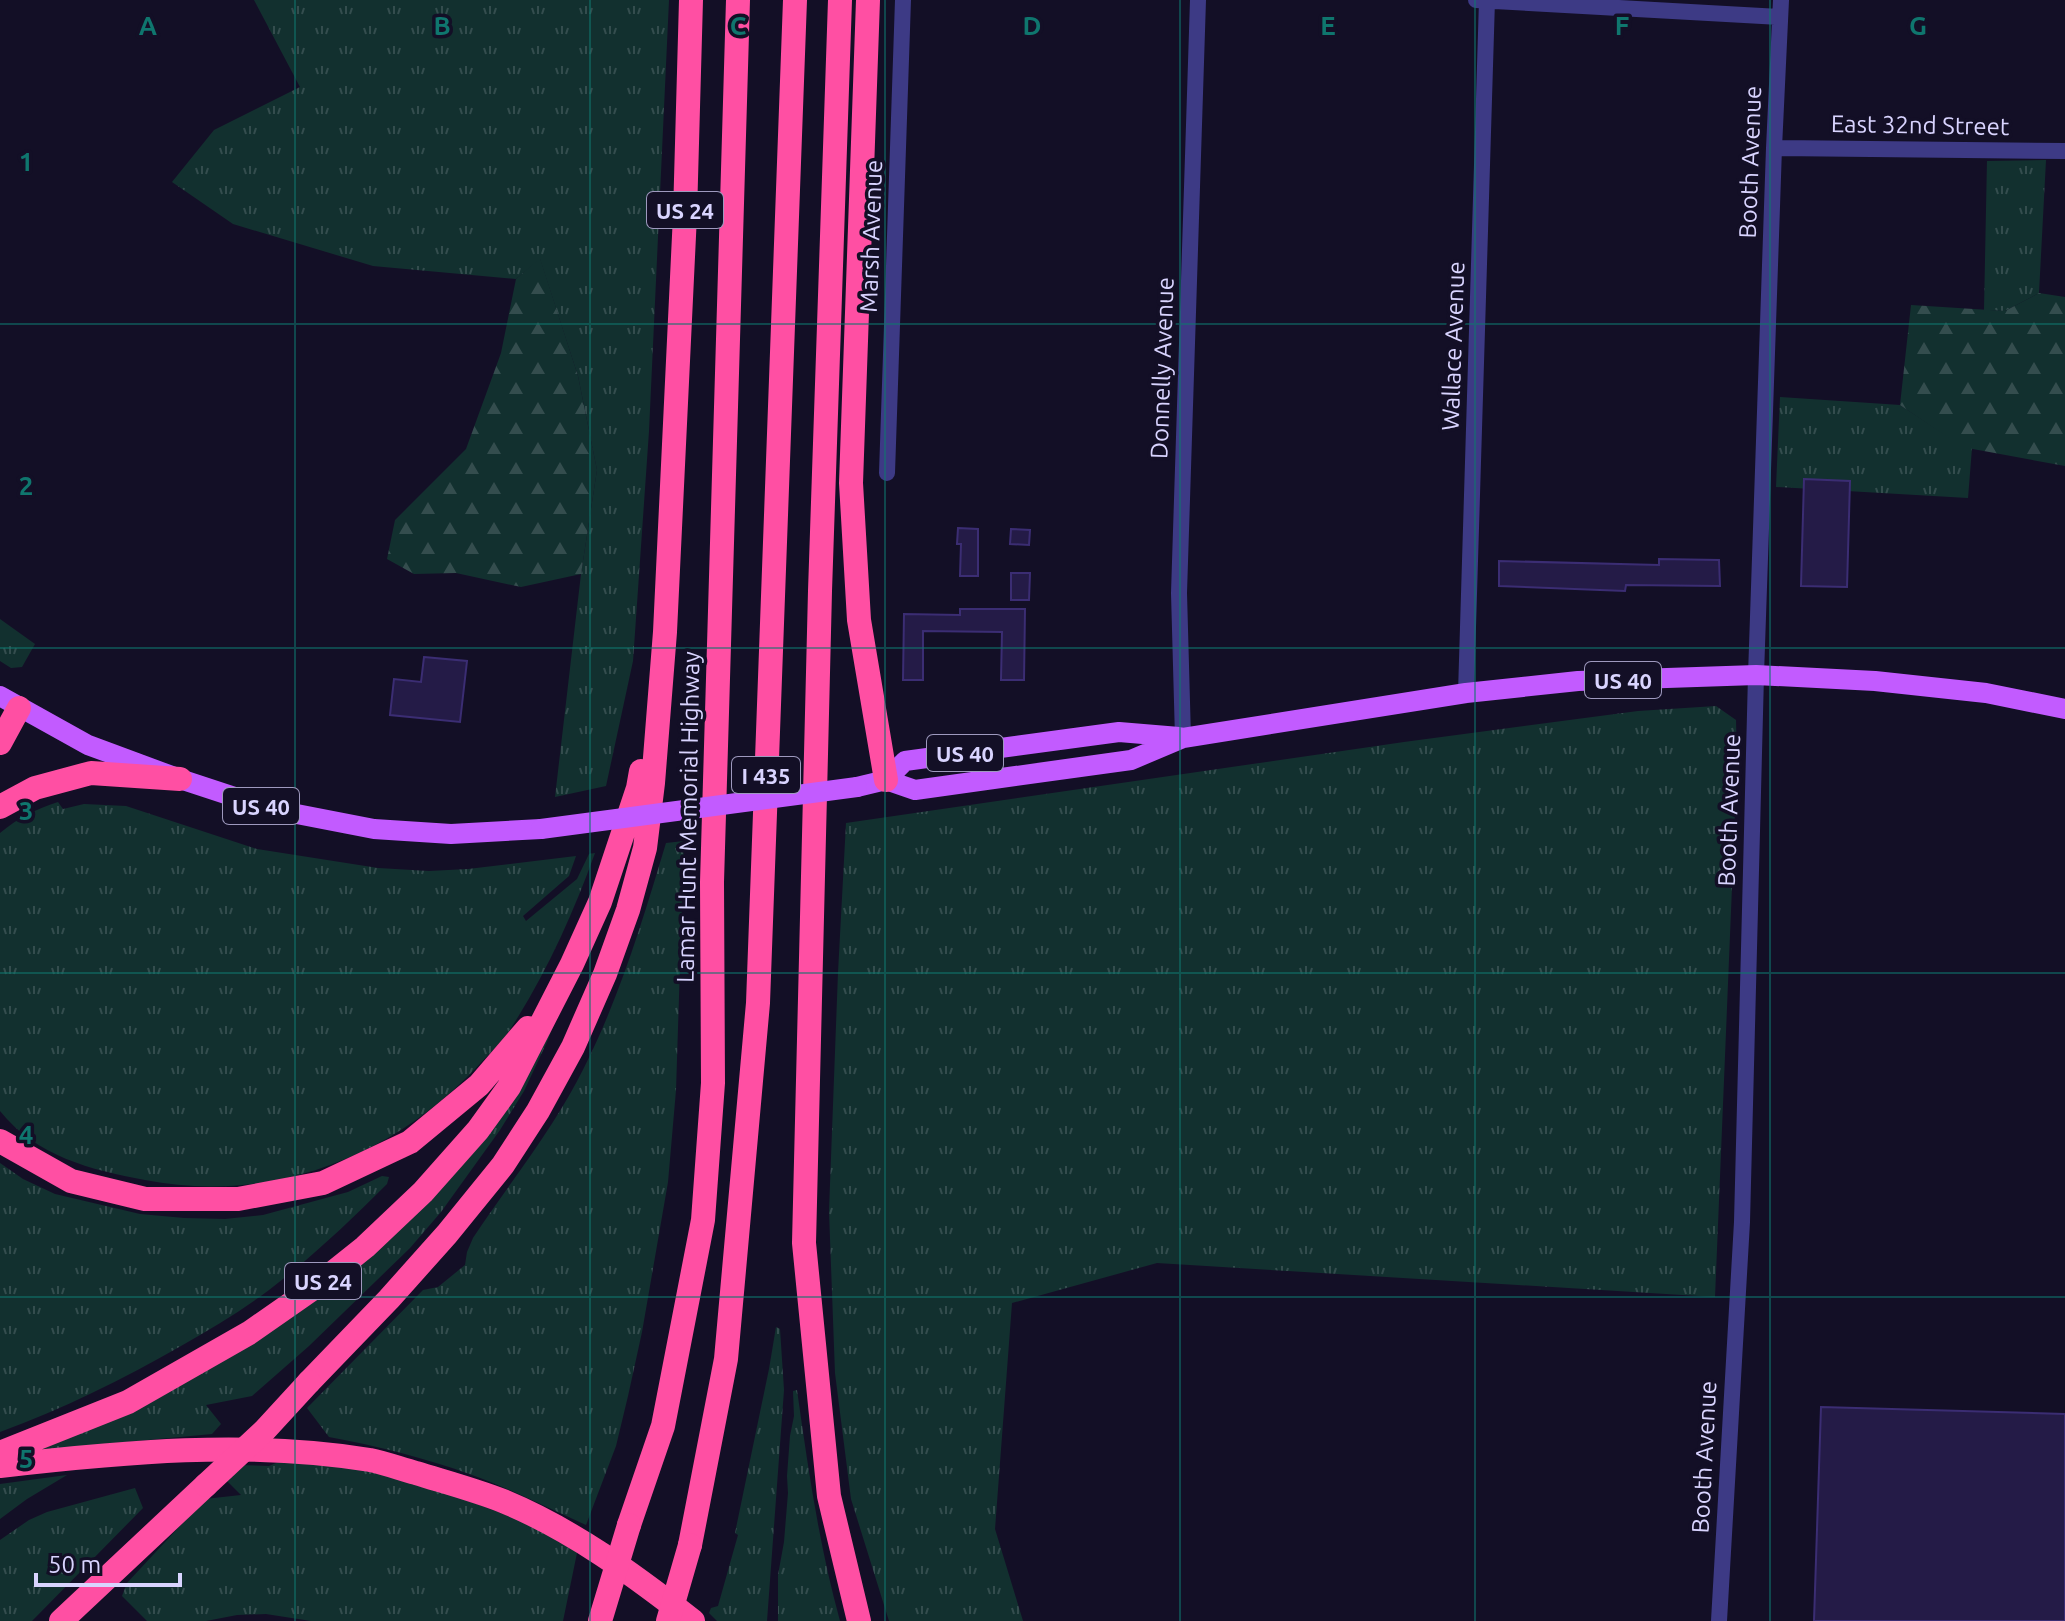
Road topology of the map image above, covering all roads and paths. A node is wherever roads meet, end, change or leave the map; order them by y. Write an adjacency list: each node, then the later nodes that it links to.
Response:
1 (691, 0): 14 (highway, US 24)
2 (738, 0): 29 (highway, Lamar Hunt Memorial Highway / I 435, bridge)
3 (795, 0): 30 (highway, I 435, bridge)
4 (840, 0): 32 (highway)
5 (868, 0): 22 (highway)
6 (903, 0): 13 (street, Marsh Avenue)
7 (1198, 0): 19 (street, Donnelly Avenue)
8 (1476, 0): 9 (street)
9 (1487, 0): 10 (street); 16 (street, Wallace Avenue)
10 (1780, 8): 11 (street, Booth Avenue)
11 (1774, 148): 12 (street, East 32nd Street); 15 (street, Booth Avenue)
12 (2065, 151)
13 (887, 473)
14 (665, 632): 24 (highway, US 24); 28 (highway, bridge)
15 (1756, 675): 16 (main road, US 40); 18 (main road, US 40); 33 (street, Booth Avenue)
16 (1466, 693): 19 (main road, US 40)
17 (9, 702): 20 (highway); 21 (main road, US 40)
18 (2065, 709)
19 (1183, 738): 22 (main road, US 40); 22 (main road, US 40)
20 (0, 743)
21 (180, 779): 22 (main road, US 40, bridge); 23 (highway)
22 (886, 780)
23 (0, 807)
24 (553, 999): 25 (highway); 26 (highway, US 24)
25 (0, 1141)
26 (0, 1453)
27 (0, 1466): 31 (highway)
28 (61, 1621)
29 (600, 1621)
30 (668, 1621)
31 (693, 1621)
32 (859, 1621)
33 (1719, 1621)

